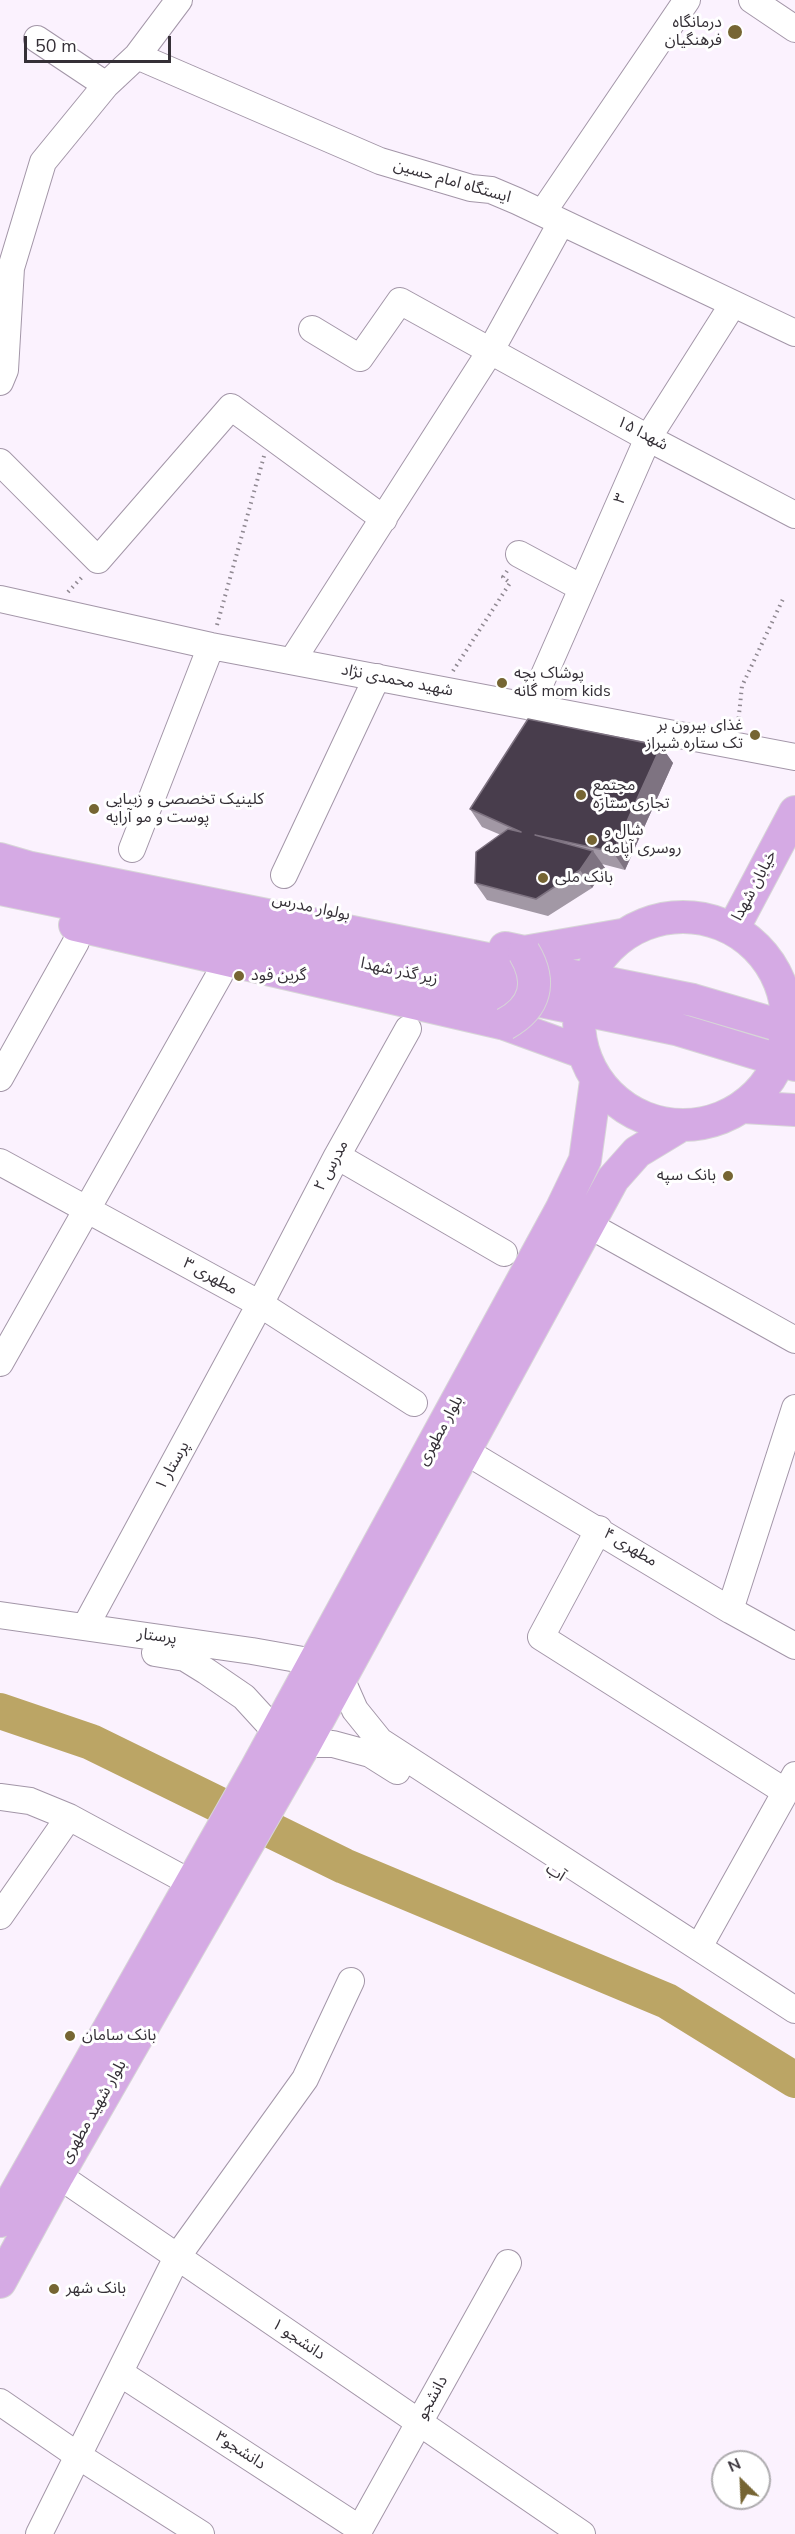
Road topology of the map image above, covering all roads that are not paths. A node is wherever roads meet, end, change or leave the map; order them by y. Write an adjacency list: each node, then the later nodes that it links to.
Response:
1 (687, 0): 8 (street)
2 (753, 0): 4 (street)
3 (175, 1): 6 (street)
4 (795, 29)
5 (37, 39): 7 (street)
6 (137, 56): 7 (street); 8 (street, ایستگاه امام حسین)
7 (106, 85): 13 (street)
8 (552, 217): 9 (street, ایستگاه امام حسین); 12 (street)
9 (733, 304): 11 (street, ایستگاه امام حسین); 14 (street, ۳)
10 (312, 329): 12 (street, شهدا ۱۵)
11 (795, 333)
12 (491, 350): 14 (street, شهدا ۱۵); 17 (street)
13 (0, 382)
14 (648, 438): 16 (street, شهدا ۱۵); 19 (street, ۳)
15 (0, 462): 17 (street)
16 (795, 515)
17 (384, 519): 22 (street)
18 (519, 554): 19 (street)
19 (582, 588): 24 (street, ۳)
20 (0, 599): 21 (street, شهید محمدی نژاد)
21 (211, 646): 22 (street, شهید محمدی نژاد); 27 (street)
22 (292, 661): 23 (street, شهید محمدی نژاد)
23 (377, 677): 24 (street, شهید محمدی نژاد); 30 (street)
24 (530, 706): 25 (street, شهید محمدی نژاد)
25 (795, 757)
26 (795, 812): 33 (main road, خیابان شهدا)
27 (132, 849)
28 (0, 850): 36 (main road, بولوار مدرس)
29 (0, 859): 41 (main road, زیر گذر شهدا)
30 (284, 875)
31 (0, 889): 43 (main road, زیر گذر شهدا)
32 (0, 899): 39 (main road)
33 (733, 928): 34 (main road); 38 (main road)
34 (622, 935): 36 (main road, بولوار مدرس); 42 (main road)
35 (76, 942): 44 (street)
36 (524, 952): 39 (main road, bridge)
37 (220, 974): 51 (street)
38 (789, 993): 46 (main road)
39 (505, 1024): 42 (main road)
40 (408, 1029): 49 (street, مدرس ۲)
41 (795, 1030)
42 (582, 1052): 45 (main road)
43 (795, 1065)
44 (0, 1078)
45 (596, 1082): 48 (main road); 67 (main road, بلوار مطهری)
46 (743, 1107): 47 (main road); 48 (main road)
47 (795, 1110)
48 (680, 1126): 52 (main road, بلوار مطهری)
49 (337, 1156): 53 (street); 54 (street, مدرس ۲)
50 (0, 1162): 51 (street, مطهری ۳)
51 (85, 1209): 54 (street, مطهری ۳); 56 (street)
52 (587, 1224): 55 (street); 59 (main road, بلوار مطهری)
53 (504, 1253)
54 (260, 1304): 57 (street, مطهری ۳); 64 (street, پرستار ۱)
55 (795, 1340)
56 (0, 1364)
57 (414, 1403)
58 (795, 1408): 60 (street)
59 (465, 1451): 61 (street, مطهری ۴); 67 (main road, بلوار مطهری)
60 (788, 1452): 62 (street)
61 (599, 1529): 62 (street, مطهری ۴); 71 (street)
62 (729, 1610): 66 (street, مطهری ۴)
63 (0, 1615): 64 (street, پرستار)
64 (85, 1627): 67 (street, پرستار)
65 (0, 1630): 68 (street, پرستار)
66 (795, 1646)
67 (327, 1669): 68 (main road, بلوار مطهری); 69 (main road, بلوار مطهری); 76 (street, آب)
68 (276, 1732): 69 (street); 70 (main road, بلوار مطهری)
69 (305, 1744): 70 (main road, بلوار مطهری); 79 (street, آب)
70 (270, 1774): 74 (main road)
71 (789, 1796): 76 (street)
72 (0, 1797): 73 (street)
73 (69, 1818): 74 (street); 75 (street)
74 (206, 1878): 80 (main road, بلوار شهید مطهری); 81 (main road, بلوار شهید مطهری)
75 (0, 1916)
76 (699, 1947): 78 (street, آب)
77 (351, 1981): 82 (street)
78 (795, 2010)
79 (795, 2029)
80 (58, 2175): 82 (street, دانشجو ۱); 84 (main road, بلوار شهید مطهری)
81 (0, 2221)
82 (177, 2257): 85 (street); 87 (street, دانشجو ۱)
83 (508, 2263): 87 (street, دانشجو)
84 (0, 2282)
85 (120, 2373): 88 (street); 89 (street, دانشجو۳)
86 (0, 2402): 88 (street)
87 (419, 2423): 89 (street, دانشجو); 92 (street, دانشجو ۱)
88 (80, 2457): 90 (street); 91 (street)
89 (359, 2532)
90 (39, 2534)
91 (201, 2534)
92 (582, 2534)

